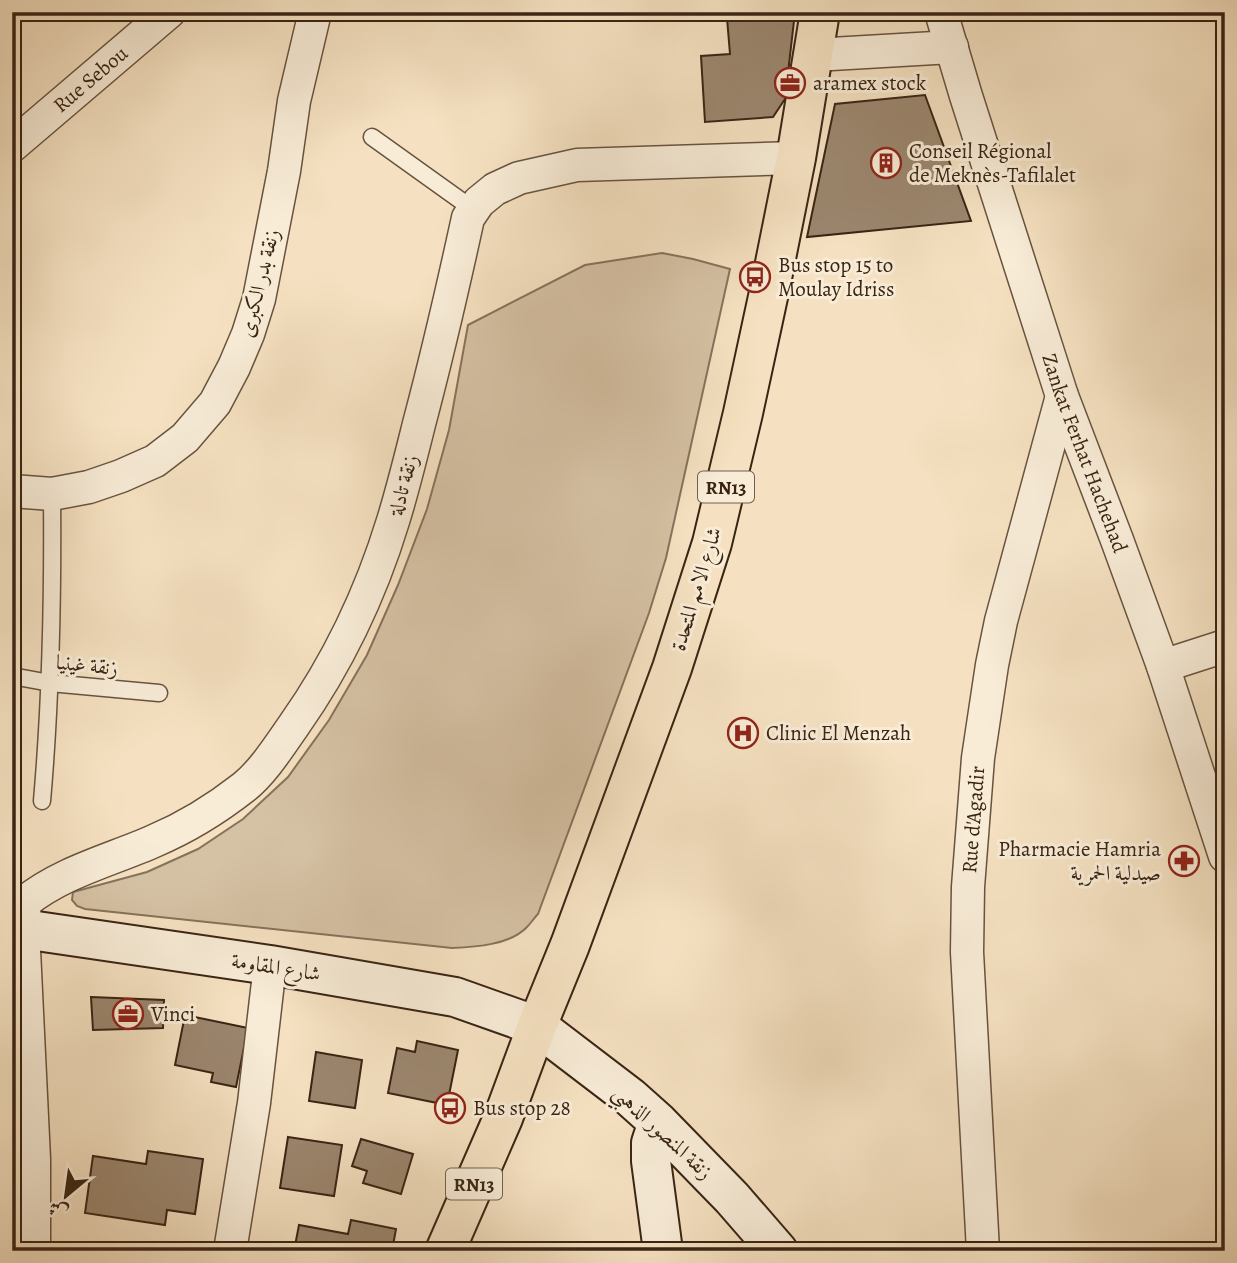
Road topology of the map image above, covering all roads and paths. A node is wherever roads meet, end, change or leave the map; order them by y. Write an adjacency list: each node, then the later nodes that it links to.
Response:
1 (169, 12): 8 (street, Rue Sebou)
2 (315, 12): 13 (street, زنقة بدر الكبرى)
3 (820, 12): 6 (main road, شارع الامم المتحدة / RN13)
4 (941, 12): 5 (street, Zankat Ferhat Hachehad)
5 (952, 47): 6 (street); 11 (street, Zankat Ferhat Hachehad)
6 (814, 55): 9 (main road, شارع الامم المتحدة / RN13)
7 (372, 137): 10 (lane)
8 (12, 146)
9 (796, 158): 10 (street, زنقة تادلة); 23 (main road, شارع الامم المتحدة / RN13)
10 (474, 210): 21 (street, زنقة تادلة)
11 (1062, 396): 15 (street, Zankat Ferhat Hachehad); 30 (street, Rue d'Agadir)
12 (12, 491): 13 (street, زنقة بدر الكبرى)
13 (52, 494): 17 (lane)
14 (1225, 646): 15 (street)
15 (1163, 666): 20 (street, Zankat Ferhat Hachehad)
16 (12, 676): 17 (lane, زنقة غينيا)
17 (50, 683): 18 (lane, زنقة غينيا); 19 (lane)
18 (159, 694)
19 (42, 801)
20 (1225, 856)
21 (17, 928): 22 (main road, شارع المقاومة); 25 (street, زنقة تادلة)
22 (270, 965): 23 (main road, شارع المقاومة); 26 (street)
23 (537, 1026): 24 (main road, زنقة المنصور الذهبي); 27 (main road, RN13)
24 (658, 1122): 28 (main road); 29 (main road, زنقة المنصور الذهبي)
25 (34, 1251)
26 (230, 1251)
27 (445, 1251)
28 (663, 1251)
29 (778, 1251)
30 (983, 1251)

